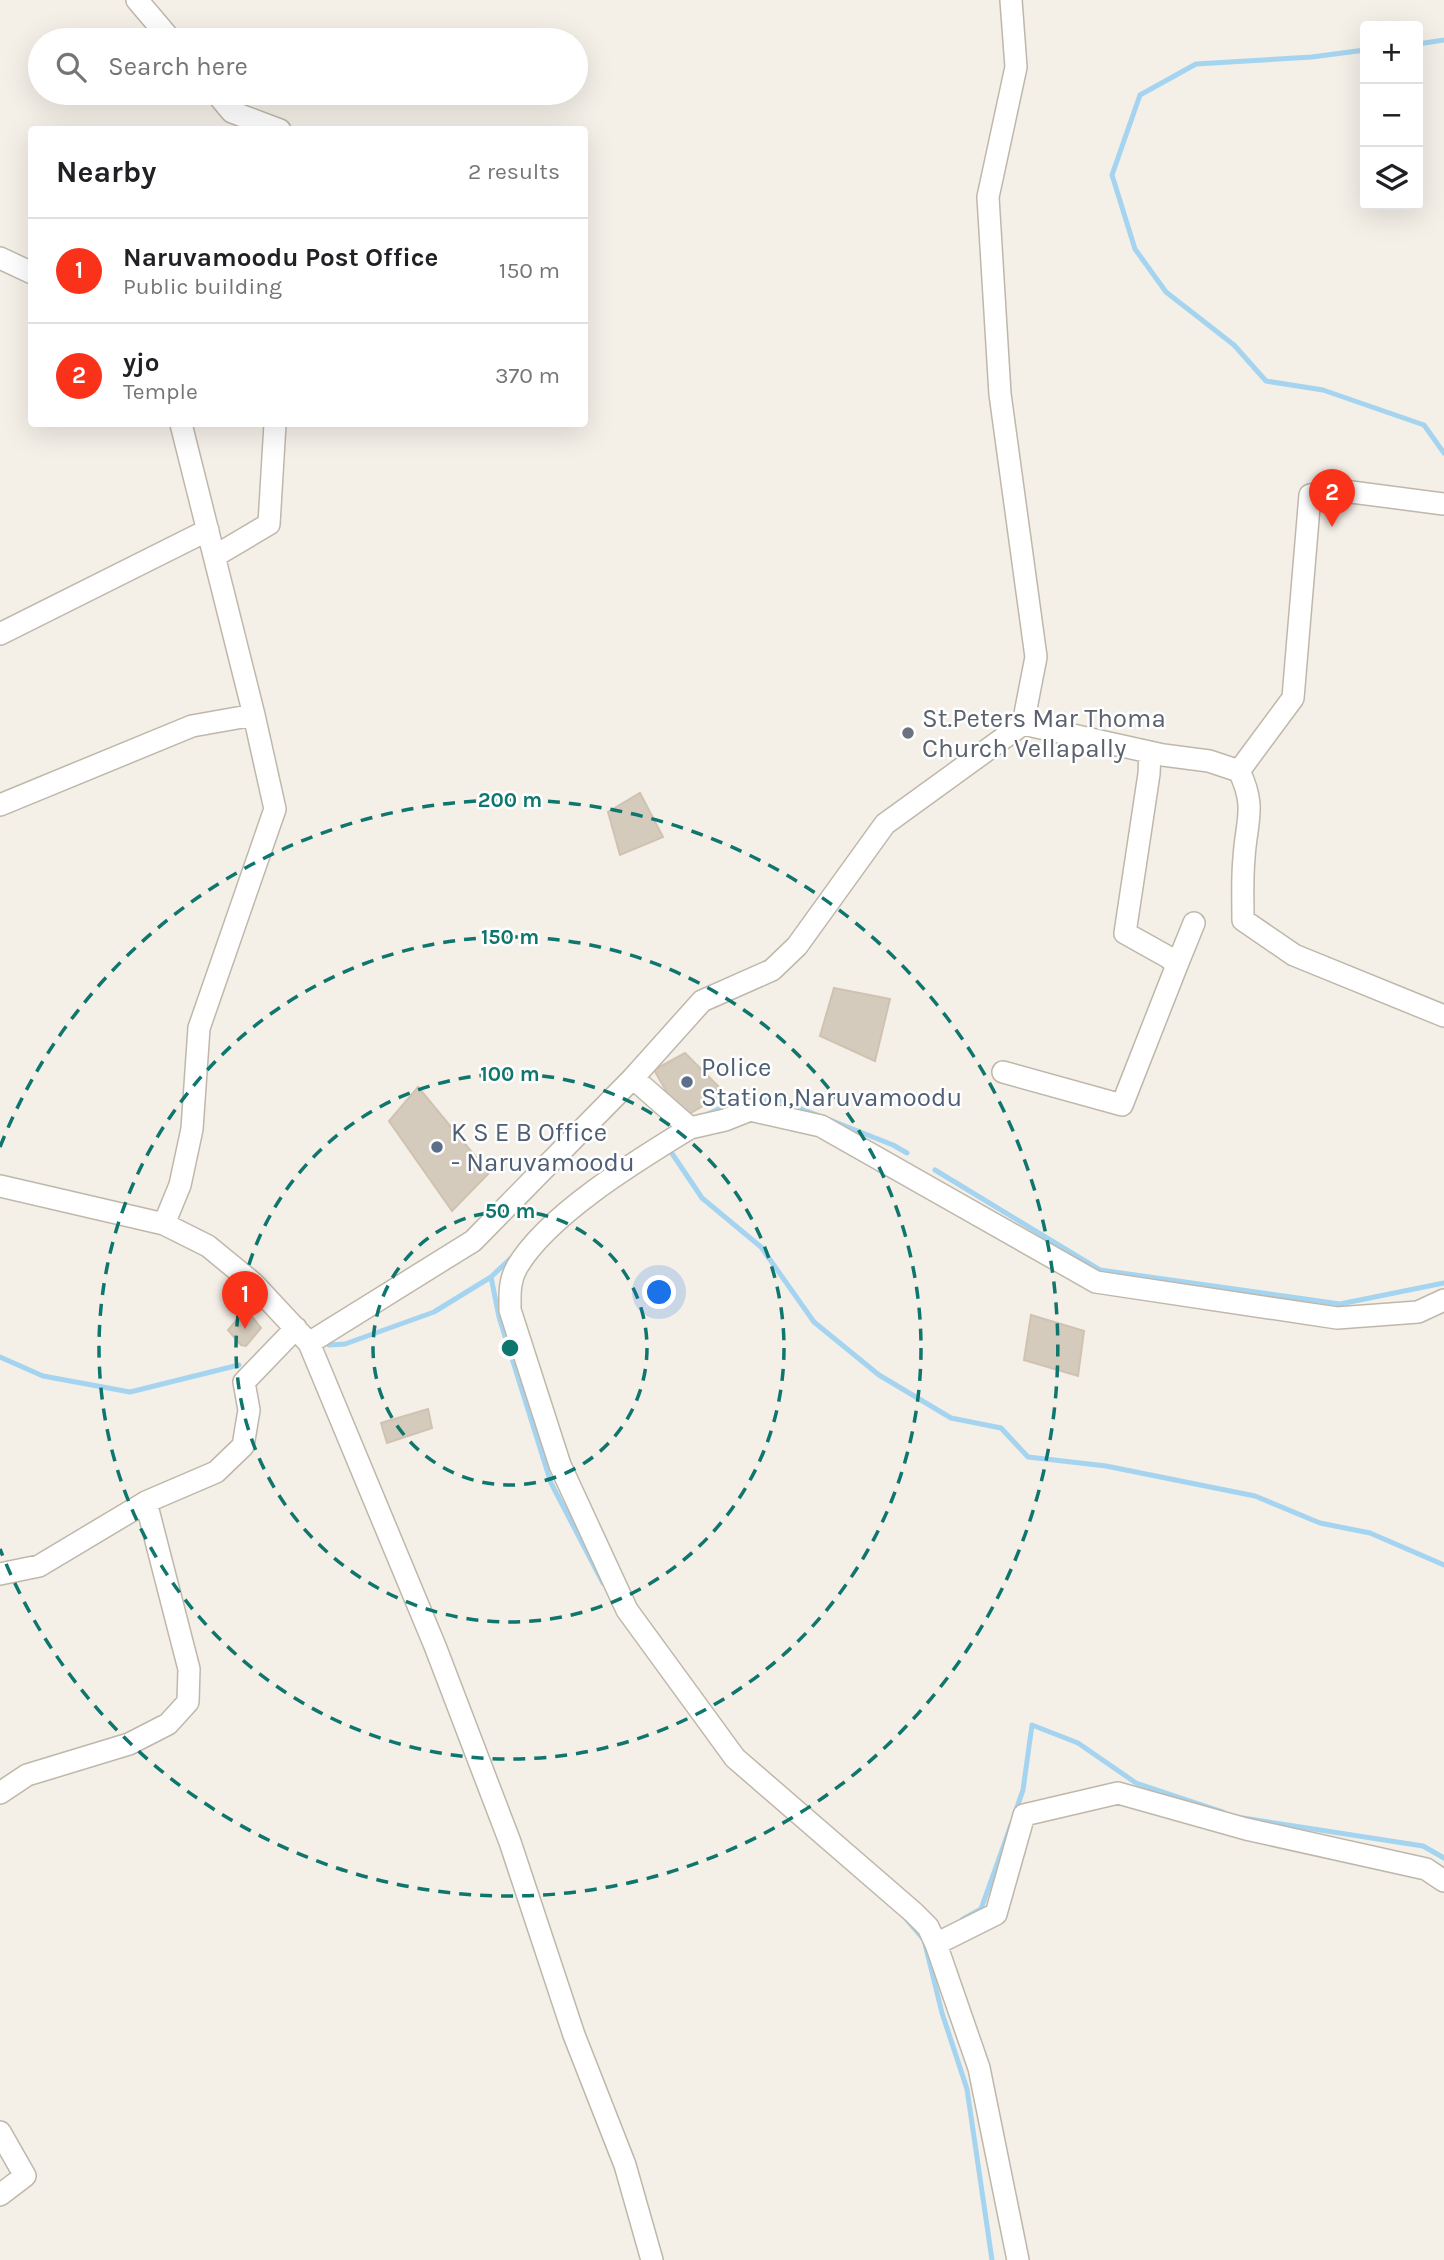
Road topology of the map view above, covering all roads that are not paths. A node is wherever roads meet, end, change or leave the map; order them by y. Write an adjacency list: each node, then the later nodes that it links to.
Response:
1 (137, 0): 3 (street)
2 (1011, 0): 15 (street)
3 (162, 28)
4 (226, 105): 5 (street)
5 (269, 126)
6 (0, 258): 7 (street)
7 (28, 271)
8 (182, 427): 11 (street)
9 (275, 427): 12 (street)
10 (1444, 504): 17 (street)
11 (208, 530): 12 (street); 13 (street)
12 (215, 556): 14 (street)
13 (0, 634)
14 (254, 715): 18 (street); 26 (street)
15 (1023, 724): 16 (street); 23 (street)
16 (1150, 752): 17 (street); 20 (street)
17 (1239, 771): 21 (street)
18 (0, 805)
19 (1194, 923): 20 (street)
20 (1177, 965): 22 (street)
21 (1444, 1016)
22 (1003, 1072)
23 (633, 1078): 24 (street); 28 (street)
24 (683, 1132): 27 (street); 33 (street)
25 (0, 1186): 26 (street)
26 (164, 1224): 28 (street)
27 (1444, 1300)
28 (302, 1336): 29 (street); 36 (street)
29 (146, 1502): 30 (street); 31 (street)
30 (0, 1574)
31 (0, 1793)
32 (1444, 1881): 33 (street)
33 (933, 1938): 37 (street)
34 (0, 2132): 35 (street)
35 (0, 2195)
36 (652, 2260)
37 (1018, 2260)

